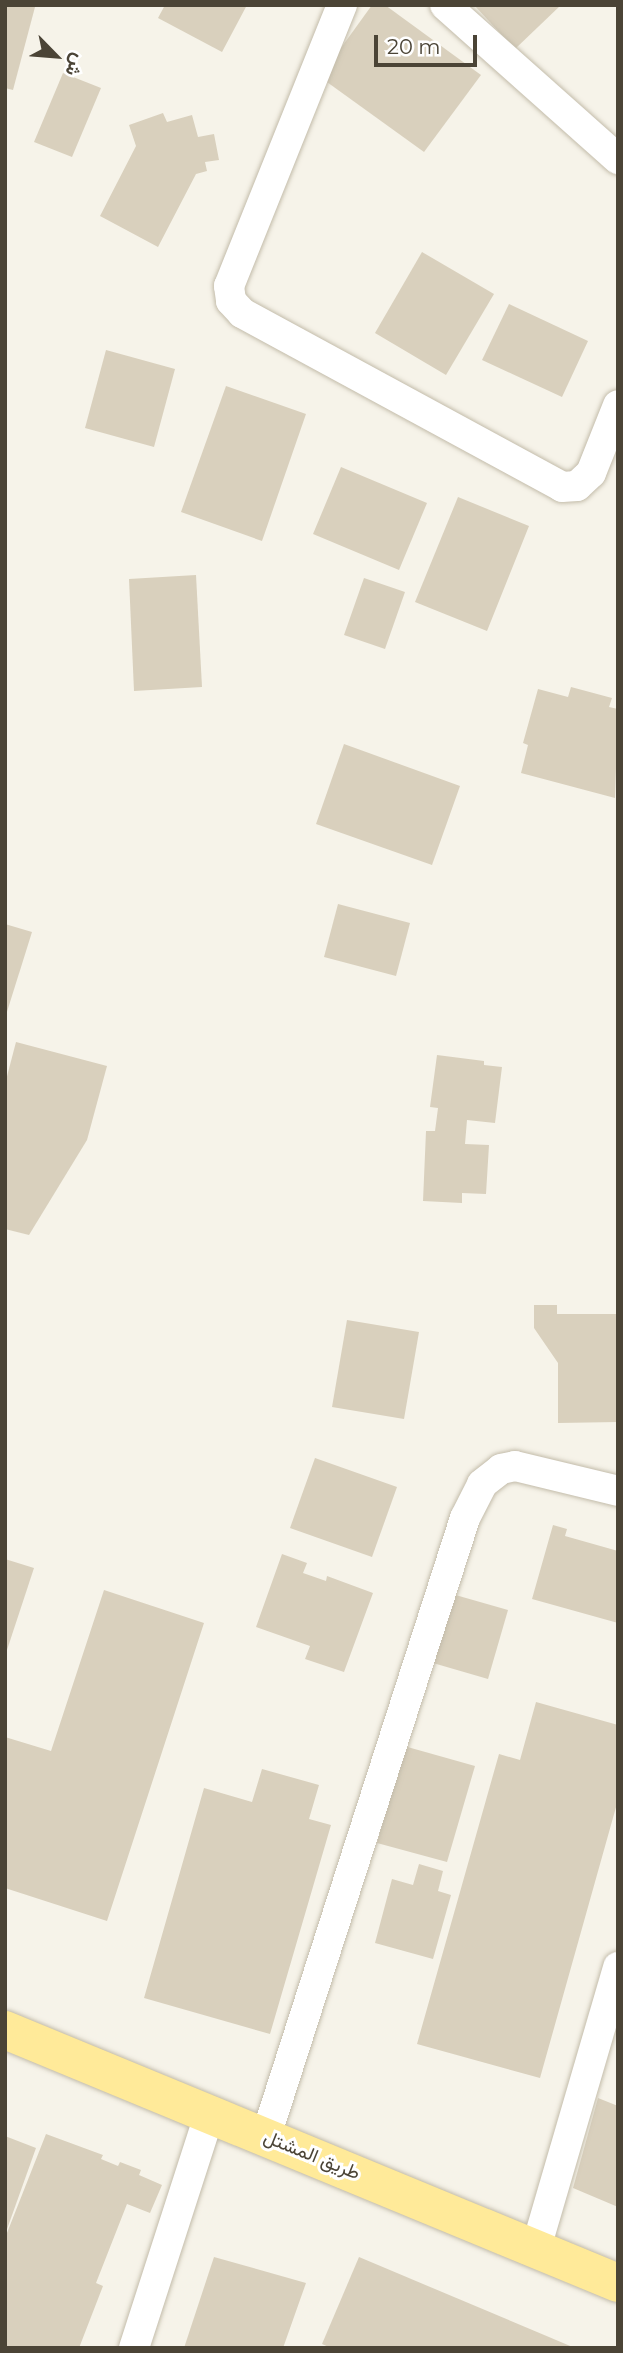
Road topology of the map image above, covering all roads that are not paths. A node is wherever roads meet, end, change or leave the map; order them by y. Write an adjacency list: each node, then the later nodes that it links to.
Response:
1 (342, 5): 4 (street)
2 (445, 5): 3 (street)
3 (618, 159)
4 (618, 405)
5 (618, 1491): 9 (street)
6 (618, 1967): 10 (street)
7 (5, 2030): 8 (main road, طريق المشتل)
8 (210, 2113): 9 (main road, طريق المشتل); 12 (street)
9 (266, 2136): 10 (main road, طريق المشتل)
10 (536, 2248): 11 (main road, طريق المشتل)
11 (618, 2283)
12 (134, 2348)

